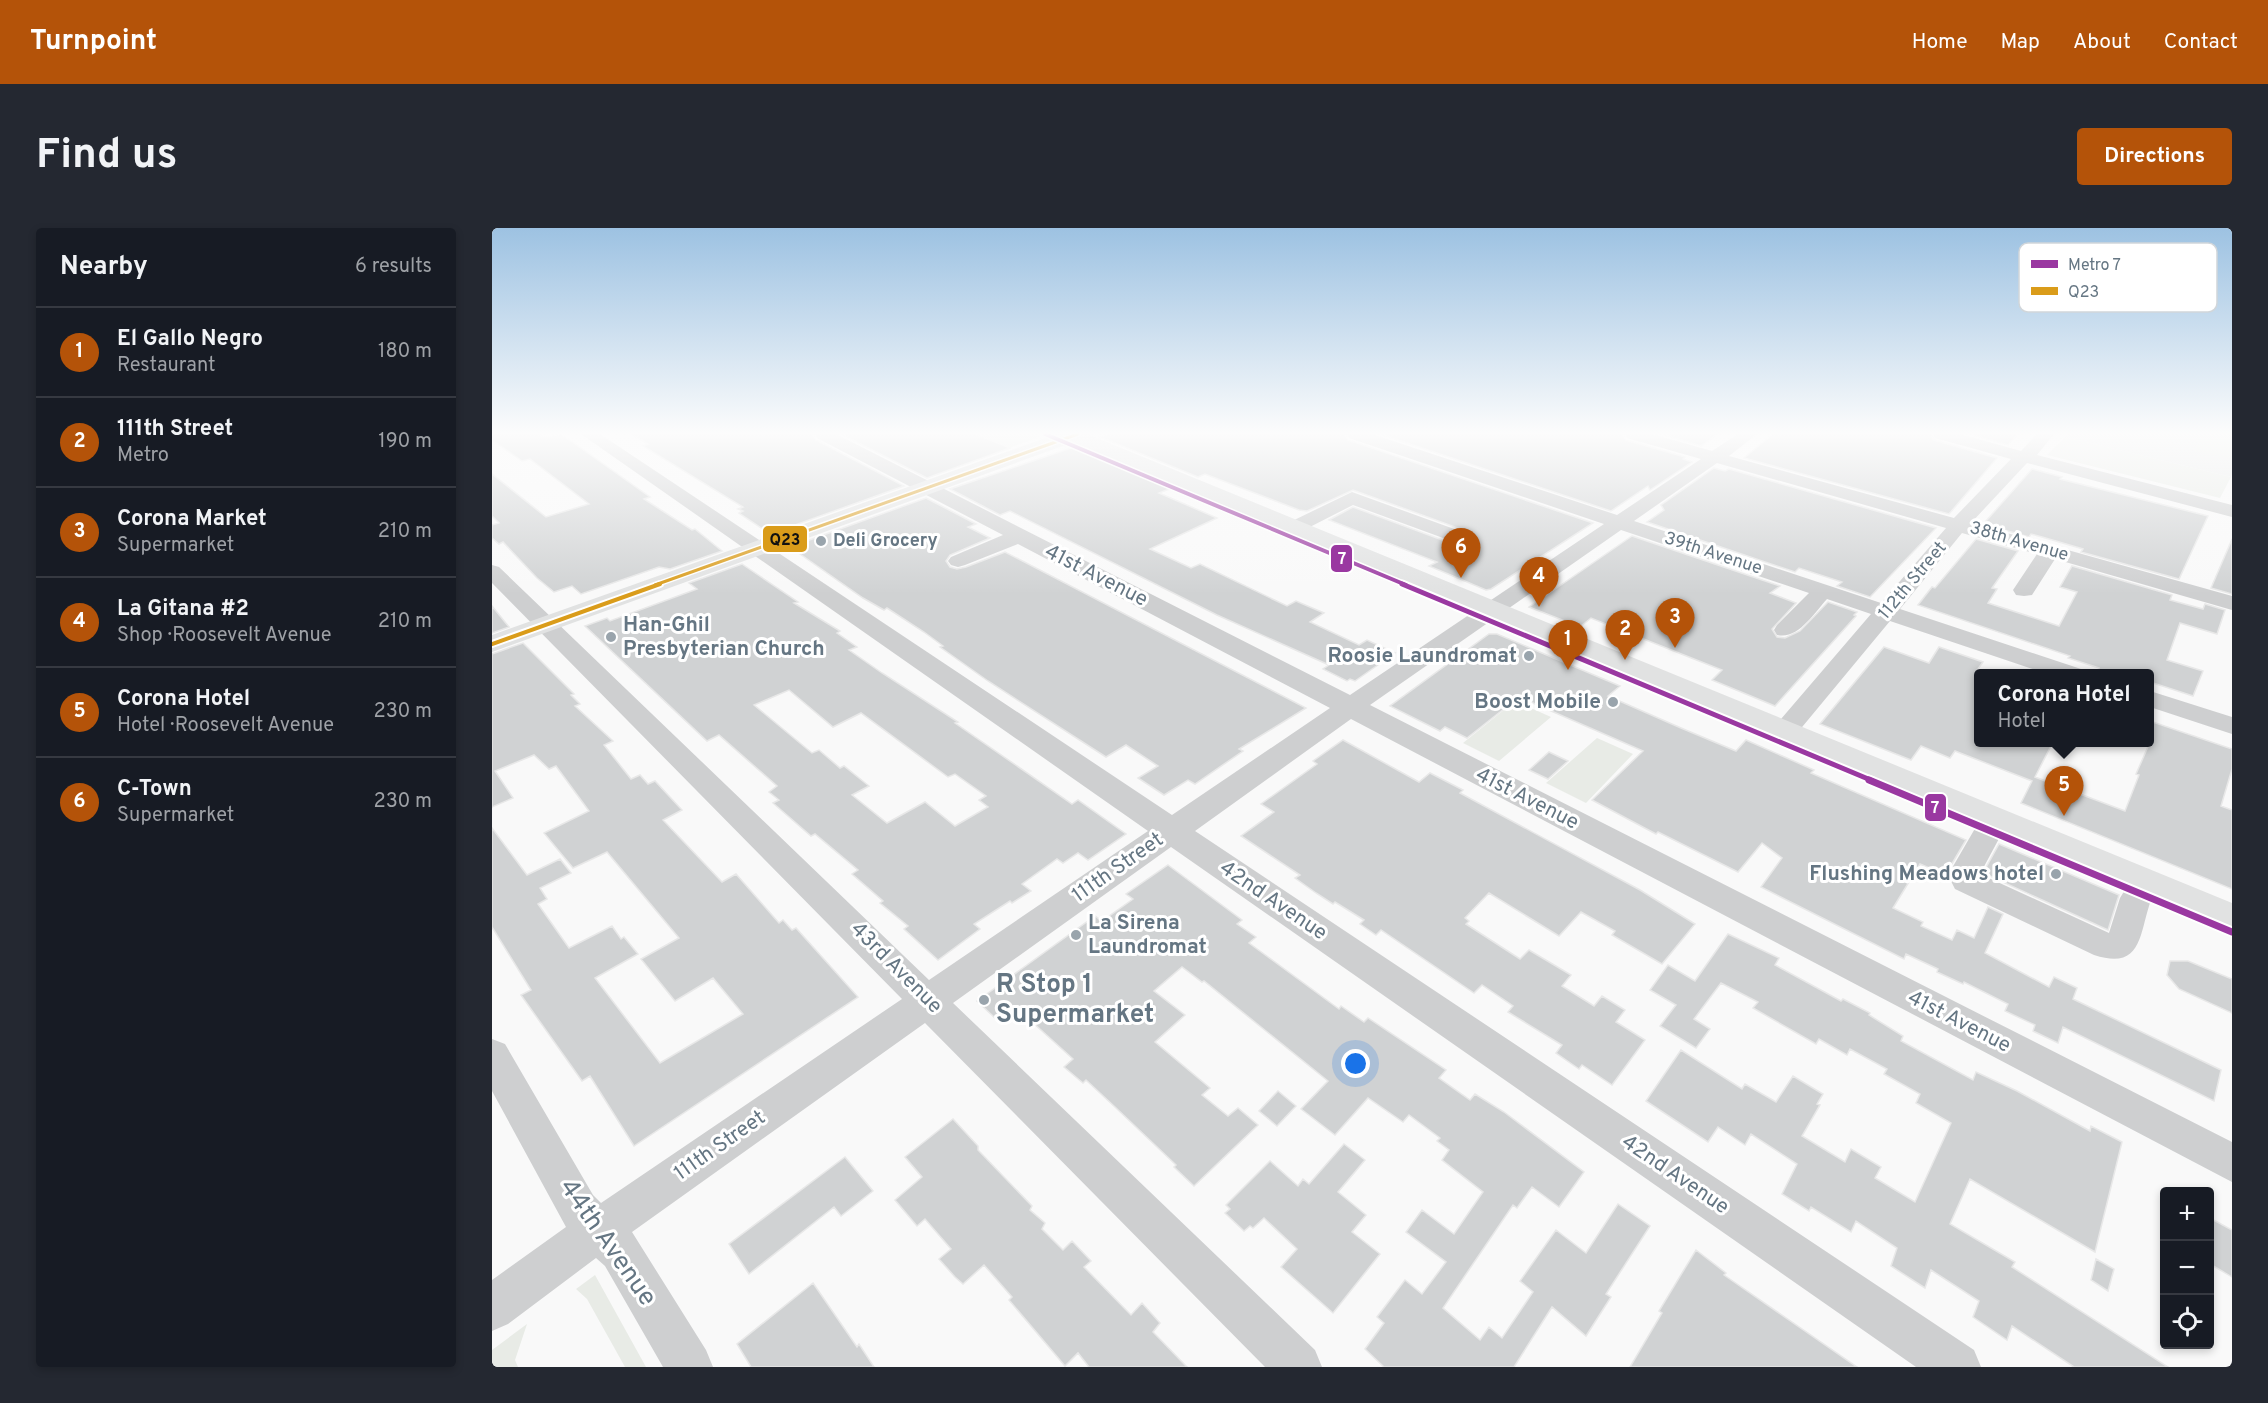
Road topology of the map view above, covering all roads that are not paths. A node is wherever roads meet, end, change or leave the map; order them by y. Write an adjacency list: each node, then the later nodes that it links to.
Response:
1 (667, 487): 15 (street, 42nd Avenue)
2 (1196, 487): 12 (main road)
3 (1514, 487): 10 (street, 39th Avenue)
4 (1670, 487): 10 (street, 111th Street)
5 (1823, 487): 11 (street, 38th Avenue)
6 (1994, 487): 11 (street, 112th Street)
7 (2139, 487): 9 (street)
8 (927, 488): 13 (street, 41st Avenue); 15 (main road)
9 (2232, 511)
10 (1619, 522): 20 (street, 39th Avenue); 22 (street, 111th Street)
11 (1959, 525): 16 (street, 38th Avenue); 23 (street, 112th Street)
12 (1293, 528): 14 (street); 22 (main road)
13 (1019, 536): 17 (street); 29 (street, 41st Avenue)
14 (1461, 538)
15 (757, 549): 24 (main road); 33 (street, 42nd Avenue)
16 (2050, 551): 19 (street); 21 (street, 38th Avenue)
17 (958, 561)
18 (492, 571): 24 (street, 43rd Avenue)
19 (2024, 590)
20 (1823, 591): 23 (street, 39th Avenue); 25 (street)
21 (2232, 603)
22 (1490, 610): 29 (street, 111th Street); 31 (main road)
23 (1886, 612): 27 (street, 39th Avenue); 31 (street, 112th Street)
24 (546, 625): 26 (main road); 36 (street, 43rd Avenue)
25 (1785, 630)
26 (492, 644)
27 (2057, 669)
28 (2154, 700): 30 (street)
29 (1350, 707): 33 (street, 111th Street); 38 (street, 41st Avenue)
30 (2232, 726)
31 (1784, 732): 32 (main road)
32 (1995, 820): 34 (main road); 34 (street)
33 (1171, 831): 36 (street, 111th Street); 43 (street, 42nd Avenue)
34 (2145, 883): 35 (main road)
35 (2232, 919)
36 (928, 1000): 39 (street, 111th Street); 42 (street, 43rd Avenue)
37 (492, 1055): 39 (street, 44th Avenue)
38 (2232, 1163)
39 (598, 1230): 40 (street, 111th Street); 41 (street, 44th Avenue)
40 (492, 1308)
41 (689, 1367)
42 (1298, 1367)
43 (1957, 1367)

